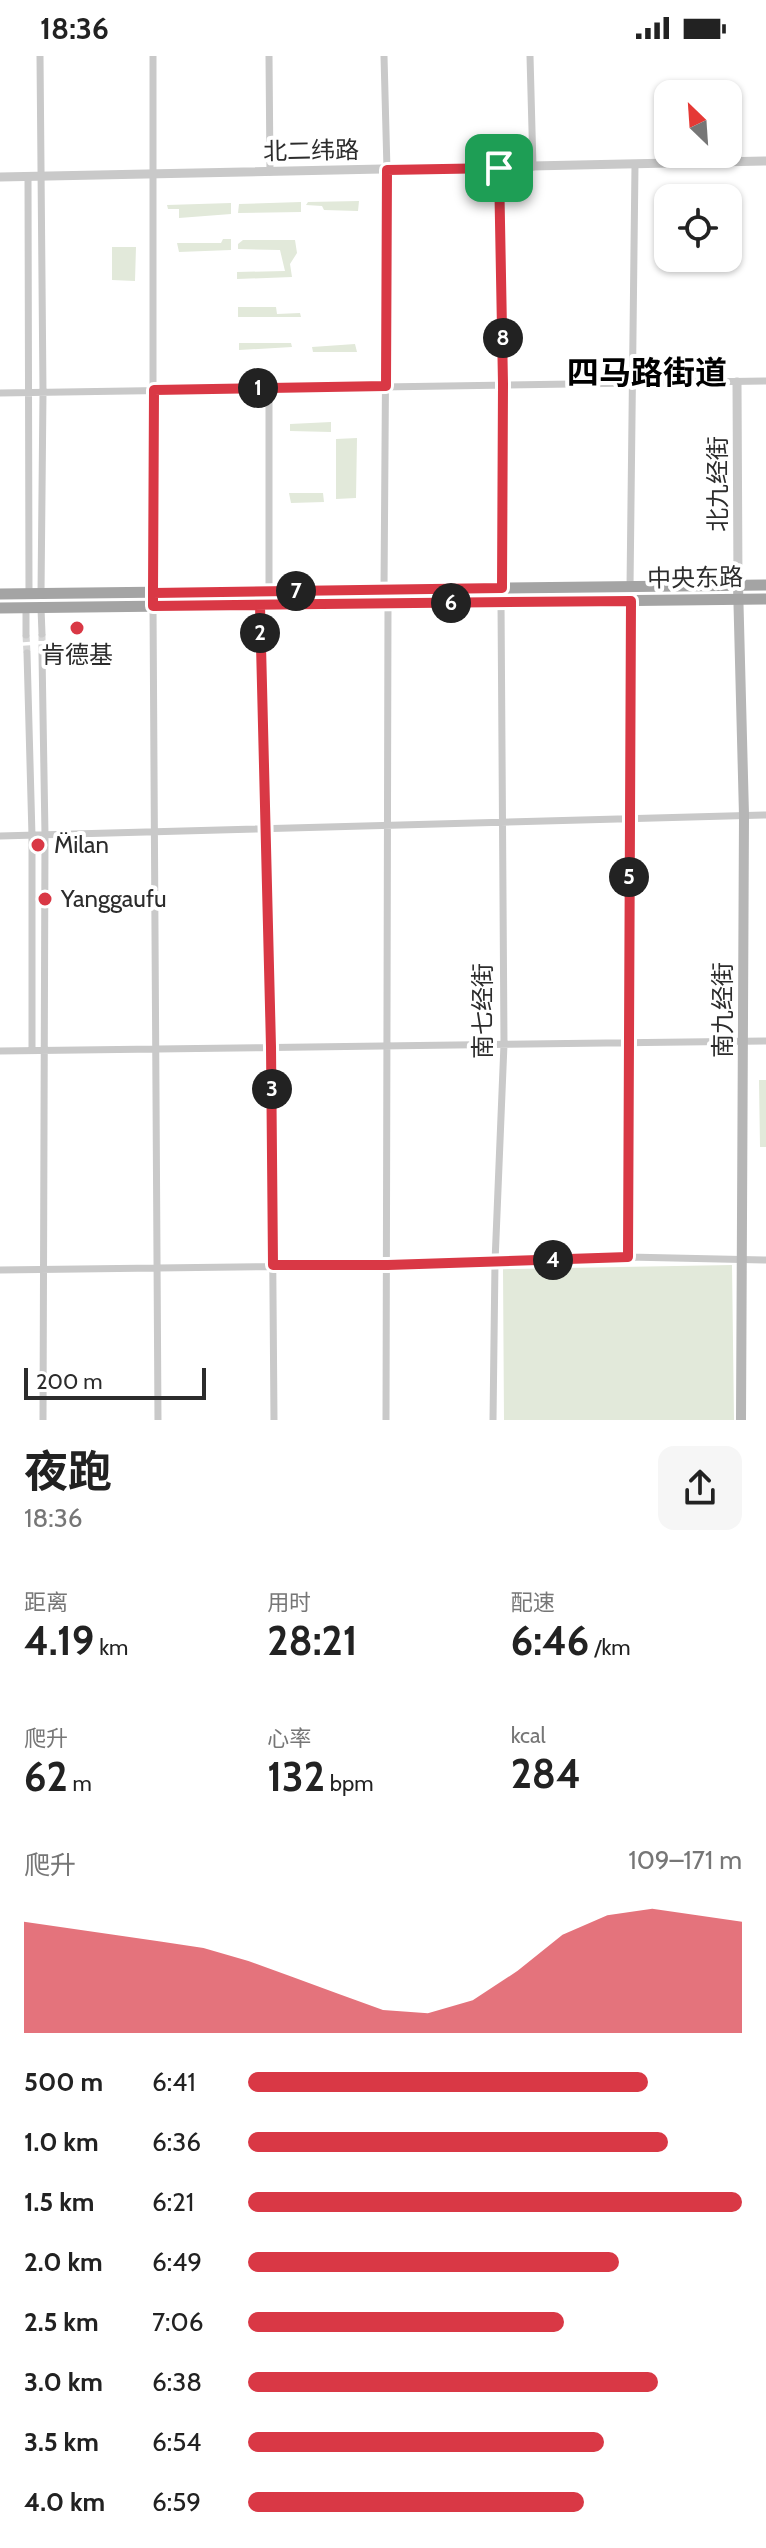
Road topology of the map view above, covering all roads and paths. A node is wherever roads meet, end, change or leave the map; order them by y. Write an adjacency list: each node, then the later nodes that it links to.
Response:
1 (40, 56): 14 (street)
2 (153, 56): 12 (street)
3 (269, 56): 11 (street)
4 (384, 56): 10 (street)
5 (530, 56): 8 (street)
6 (766, 161): 7 (street, 北二纬路)
7 (635, 165): 8 (street, 北二纬路); 17 (street)
8 (533, 167): 9 (street, 北二纬路)
9 (499, 168): 10 (street, 北二纬路); 19 (street)
10 (387, 170): 11 (street, 北二纬路); 20 (street)
11 (270, 172): 12 (street, 北二纬路)
12 (154, 174): 14 (street, 北二纬路); 22 (street)
13 (28, 176): 14 (street, 北二纬路); 15 (street, 北二纬路); 23 (street)
14 (41, 176): 24 (street)
15 (0, 177)
16 (766, 381): 18 (street)
17 (632, 382): 18 (street); 19 (street); 28 (street)
18 (737, 382): 26 (street, 北九经街)
19 (503, 384): 20 (street); 29 (street)
20 (386, 386): 21 (street); 30 (street)
21 (269, 388): 22 (street); 31 (street)
22 (154, 390): 24 (street); 32 (street)
23 (28, 392): 24 (street); 25 (street); 34 (street)
24 (43, 392): 34 (street)
25 (0, 393)
26 (738, 585): 27 (main road, 中央东路); 28 (main road, 中央东路); 35 (main road, 南九经街)
27 (766, 585)
28 (630, 587): 29 (main road, 中央东路)
29 (502, 588): 30 (main road, 中央东路)
30 (384, 590): 31 (main road, 中央东路)
31 (269, 591): 32 (main road, 中央东路)
32 (153, 593): 34 (main road, 中央东路); 41 (street)
33 (0, 594): 34 (main road, 中央东路)
34 (35, 594)
35 (738, 599): 36 (main road, 中央东路); 37 (main road, 中央东路); 49 (main road, 南九经街)
36 (766, 599)
37 (631, 601): 38 (main road, 中央东路); 51 (street)
38 (501, 602): 39 (main road, 中央东路); 52 (street, 南七经街)
39 (388, 604): 40 (main road, 中央东路); 53 (street)
40 (260, 605): 41 (main road, 中央东路); 54 (street)
41 (153, 606): 44 (main road, 中央东路); 55 (street)
42 (0, 608): 43 (main road, 中央东路)
43 (26, 608): 44 (main road, 中央东路); 46 (street)
44 (41, 608): 45 (street)
45 (42, 634)
46 (26, 635)
47 (27, 653): 58 (street)
48 (42, 654): 56 (street)
49 (744, 815): 50 (street); 51 (street); 59 (main road, 南九经街)
50 (766, 815)
51 (629, 818): 52 (street); 61 (street)
52 (502, 822): 53 (street); 62 (street, 南七经街)
53 (387, 825): 54 (street); 63 (street)
54 (266, 829): 55 (street); 64 (street)
55 (154, 832): 56 (street); 65 (street)
56 (45, 835): 58 (street); 67 (street)
57 (0, 836): 58 (street)
58 (32, 836): 66 (street)
59 (743, 1041): 60 (street); 61 (street); 70 (main road, 南九经街)
60 (766, 1041)
61 (629, 1042): 62 (street); 69 (street)
62 (504, 1044): 63 (street); 72 (street, 南七经街)
63 (388, 1046): 64 (street); 74 (street)
64 (271, 1047): 65 (street); 73 (street)
65 (154, 1049): 67 (street); 75 (street)
66 (32, 1050): 67 (street); 68 (street)
67 (45, 1050): 77 (street)
68 (0, 1051)
69 (628, 1257): 70 (street); 72 (street)
70 (742, 1260): 71 (street); 83 (main road, 南九经街)
71 (766, 1260)
72 (495, 1262): 74 (street); 82 (street, 南七经街)
73 (273, 1265): 74 (street); 75 (street); 80 (street)
74 (388, 1265): 81 (street)
75 (157, 1267): 77 (street); 79 (street)
76 (0, 1270): 77 (street)
77 (42, 1270): 78 (street)
78 (43, 1420)
79 (158, 1420)
80 (274, 1420)
81 (386, 1420)
82 (493, 1420)
83 (741, 1420)

